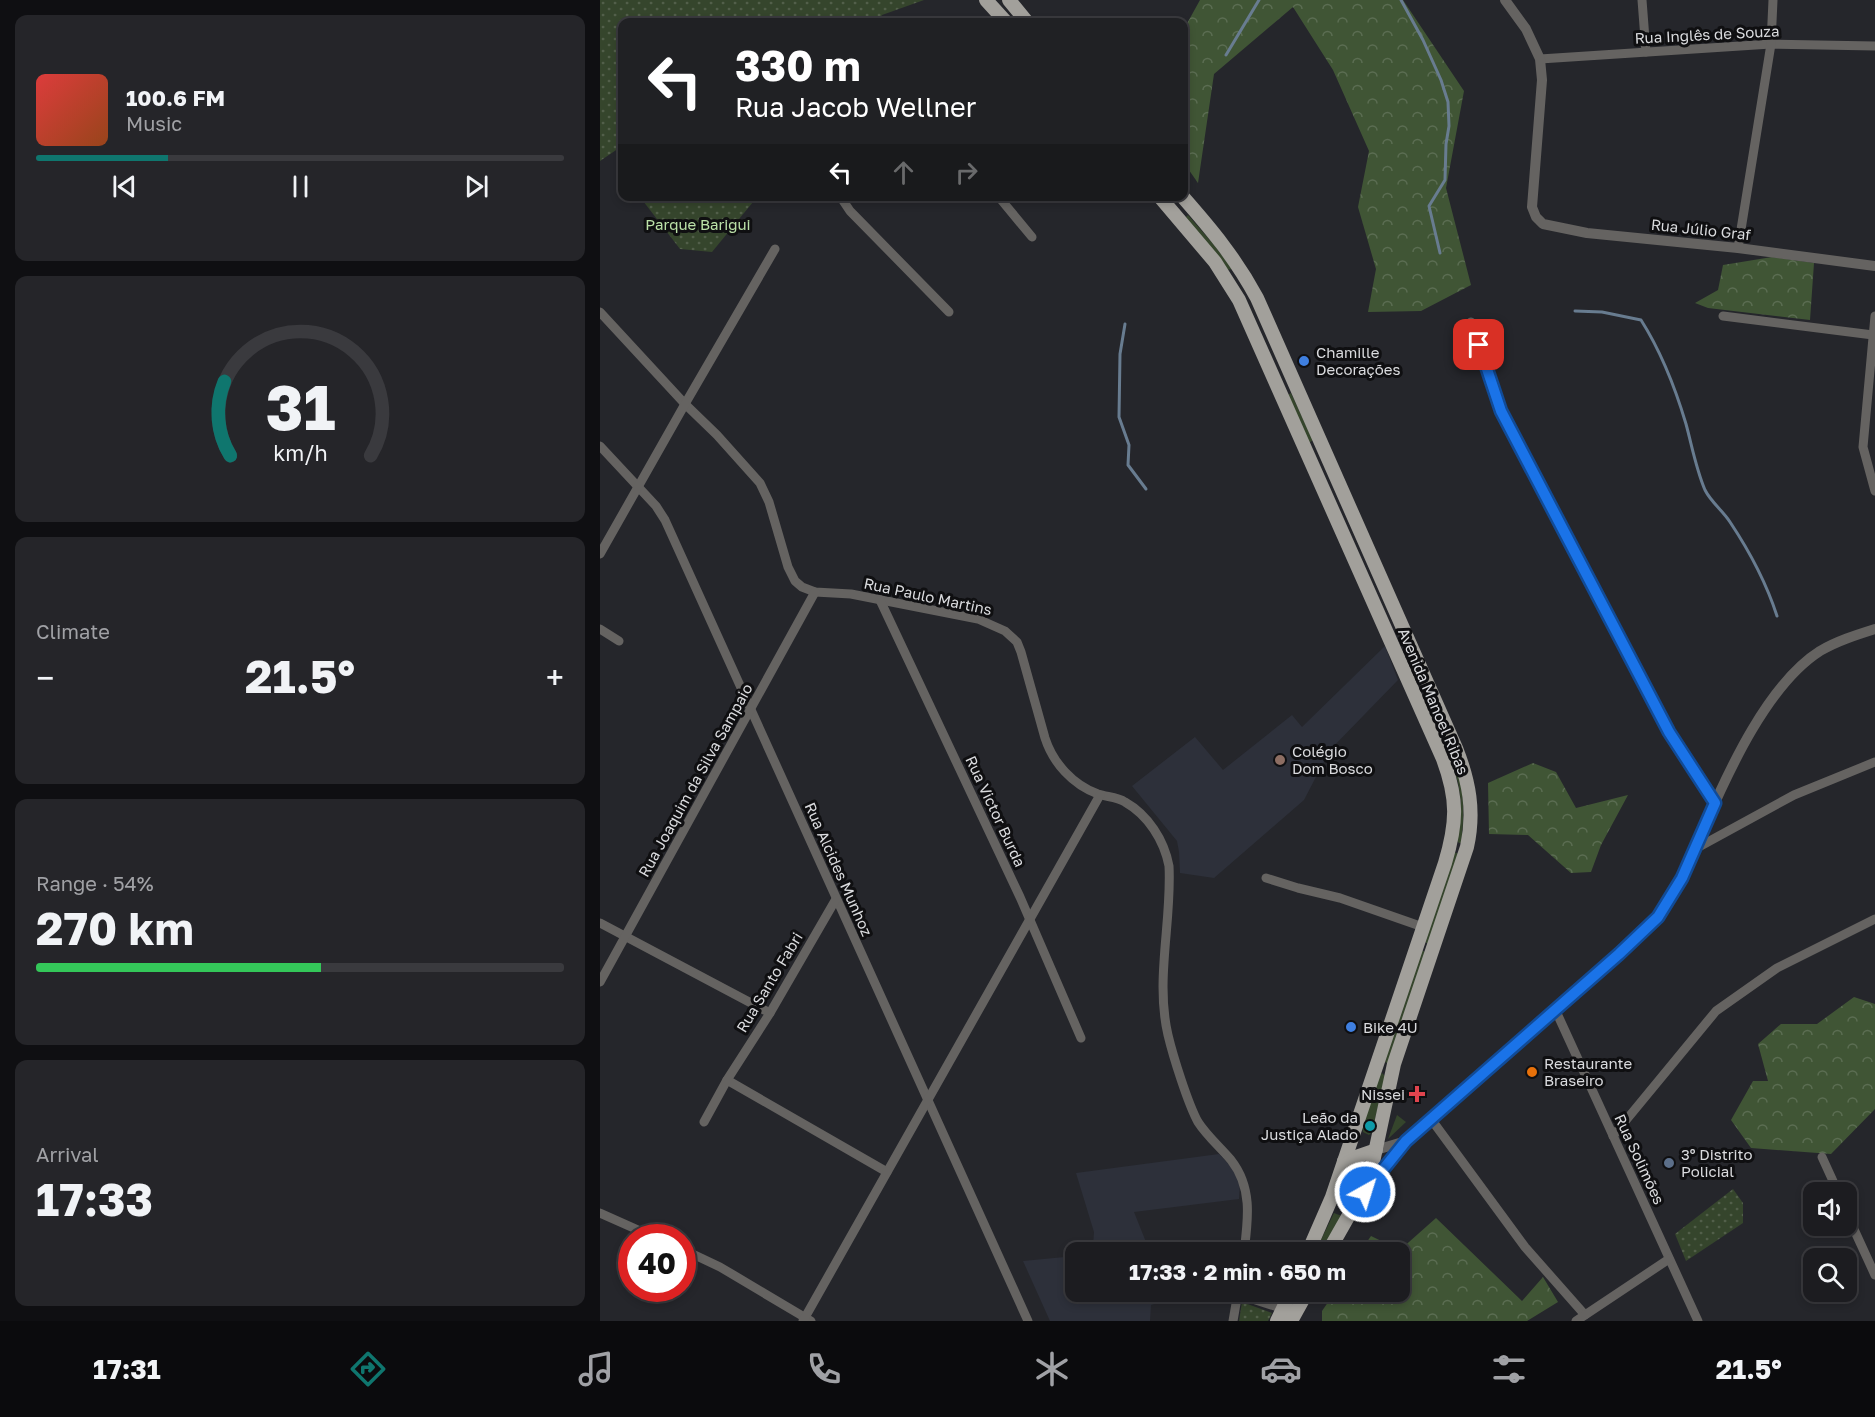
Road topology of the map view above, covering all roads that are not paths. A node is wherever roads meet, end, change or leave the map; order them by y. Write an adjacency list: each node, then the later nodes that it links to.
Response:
1 (986, 0): 6 (main road)
2 (1009, 0): 7 (main road)
3 (1505, 0): 11 (street)
4 (1642, 0): 10 (street)
5 (1773, 0): 8 (street)
6 (1002, 18)
7 (1024, 18)
8 (1771, 44): 9 (street, Rua Inglês de Souza); 10 (street, Rua Inglês de Souza); 17 (street)
9 (1875, 46)
10 (1646, 52): 11 (street, Rua Inglês de Souza)
11 (1540, 59): 17 (street, Rua Júlio Graf)
12 (843, 201): 21 (street)
13 (1002, 201): 16 (street)
14 (1163, 201): 25 (main road, Avenida Manoel Ribas)
15 (1186, 201): 26 (main road, Avenida Manoel Ribas)
16 (1032, 237)
17 (1738, 248): 19 (street, Rua Júlio Graf)
18 (775, 249): 28 (street)
19 (1875, 266)
20 (600, 312): 28 (street)
21 (949, 312)
22 (1723, 316): 27 (street)
23 (1875, 316): 27 (street)
24 (1471, 322): 45 (street)
25 (1251, 325): 26 (main road); 34 (main road, Avenida Manoel Ribas)
26 (1277, 341): 33 (main road, Avenida Manoel Ribas)
27 (1873, 341): 31 (street)
28 (685, 404): 30 (street); 35 (street)
29 (600, 446): 30 (street, Rua Alcides Munhoz)
30 (638, 487): 32 (street); 42 (street, Rua Alcides Munhoz)
31 (1875, 491)
32 (600, 554)
33 (1380, 577): 34 (main road); 37 (main road, Avenida Manoel Ribas)
34 (1363, 580): 38 (main road, Avenida Manoel Ribas)
35 (815, 592): 36 (street, Rua Paulo Martins); 42 (street, Rua Joaquim da Silva Sampaio)
36 (880, 600): 44 (street, Rua Paulo Martins); 50 (street, Rua Victor Burda)
37 (1397, 616): 38 (main road); 64 (main road, Avenida Manoel Ribas)
38 (1382, 621): 52 (main road, Avenida Manoel Ribas)
39 (600, 629): 41 (street)
40 (1875, 629): 45 (street)
41 (619, 641)
42 (750, 710): 48 (street, Rua Alcides Munhoz); 53 (street, Rua Joaquim da Silva Sampaio)
43 (1875, 762): 46 (street)
44 (1100, 795): 50 (street); 74 (street, Rua Paulo Martins)
45 (1715, 803): 46 (street)
46 (1695, 849): 55 (street)
47 (1266, 878): 52 (street)
48 (836, 898): 56 (street, Rua Santo Fabri); 59 (street, Rua Alcides Munhoz)
49 (1875, 919): 62 (street)
50 (1029, 921): 57 (street, Rua Victor Burda); 59 (street)
51 (600, 923): 53 (street)
52 (1423, 927): 66 (main road, Avenida Manoel Ribas)
53 (625, 938): 54 (street, Rua Joaquim da Silva Sampaio); 56 (street)
54 (600, 982)
55 (1554, 1010): 60 (street); 62 (street, Rua Solimões)
56 (770, 1013): 58 (street, Rua Santo Fabri)
57 (1081, 1038)
58 (727, 1080): 61 (street, Rua Santo Fabri); 67 (street)
59 (928, 1100): 67 (street); 87 (street, Rua Alcides Munhoz)
60 (1431, 1119): 63 (street); 84 (street)
61 (704, 1122)
62 (1613, 1136): 78 (street, Rua Solimões)
63 (1406, 1141): 64 (street); 70 (street)
64 (1376, 1150): 66 (main road); 70 (main road, Avenida Manoel Ribas)
65 (1822, 1157): 68 (street)
66 (1344, 1161): 69 (main road, Avenida Manoel Ribas)
67 (887, 1172): 86 (street)
68 (1833, 1182)
69 (1332, 1197): 70 (main road); 75 (main road, Avenida Manoel Ribas)
70 (1353, 1208): 76 (main road, Avenida Manoel Ribas)
71 (600, 1213): 72 (street)
72 (625, 1224)
73 (1857, 1236): 79 (street)
74 (1245, 1242)
75 (1312, 1242)
76 (1334, 1242)
77 (696, 1256): 86 (street)
78 (1669, 1259): 84 (street); 90 (street, Rua Solimões)
79 (1875, 1275)
80 (1236, 1302): 88 (street)
81 (1256, 1302): 85 (street)
82 (1288, 1302): 85 (main road)
83 (1298, 1302): 85 (main road)
84 (1585, 1315): 89 (street)
85 (1284, 1317)
86 (806, 1320)
87 (1028, 1321)
88 (1233, 1321)
89 (1576, 1321)
90 (1698, 1321)

